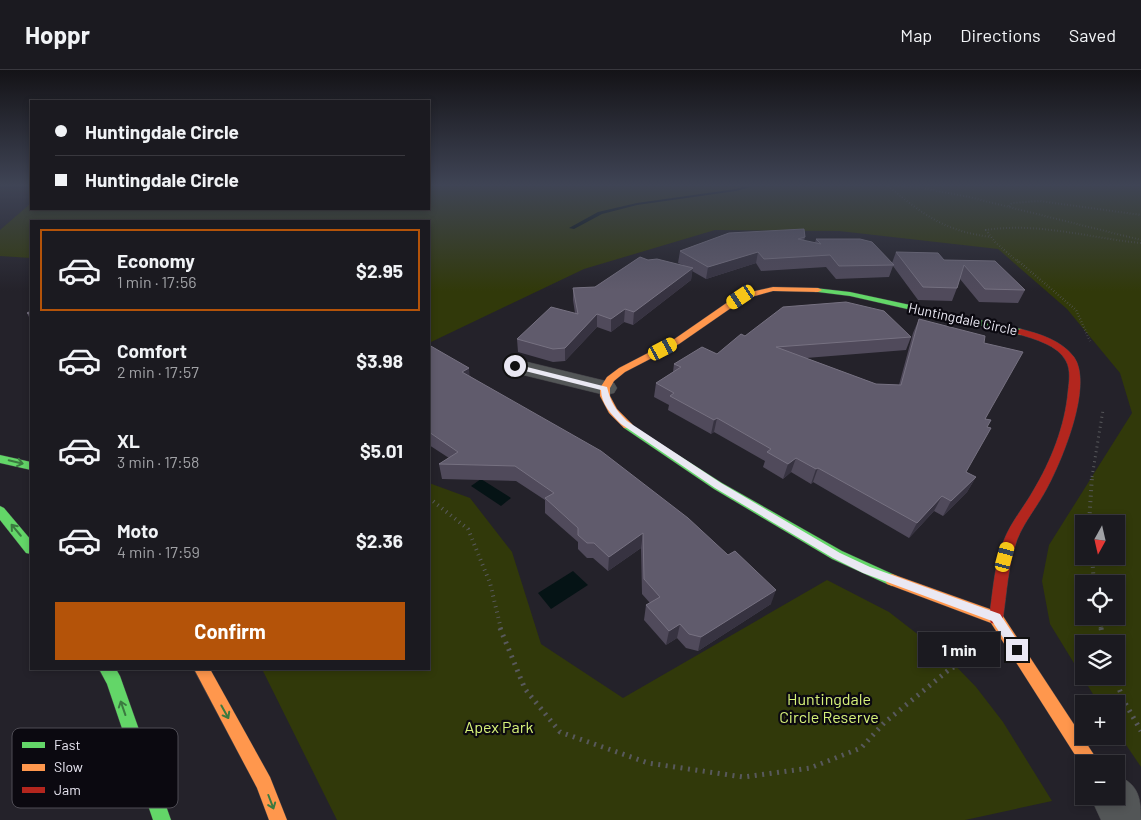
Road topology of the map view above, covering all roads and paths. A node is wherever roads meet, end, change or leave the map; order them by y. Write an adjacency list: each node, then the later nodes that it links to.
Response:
1 (934, 221): 3 (path)
2 (1064, 221): 4 (path)
3 (991, 237): 4 (path); 5 (path)
4 (1141, 242)
5 (1093, 351)
6 (515, 366): 7 (street)
7 (605, 388): 15 (street); 15 (street, Huntingdale Circle)
8 (1103, 410): 13 (path)
9 (0, 459): 10 (street, one-way to 10)
10 (30, 466)
11 (430, 499): 16 (path)
12 (0, 511): 14 (street, one-way to 12)
13 (1089, 515)
14 (30, 548)
15 (996, 618): 22 (street)
16 (951, 668)
17 (109, 670): 20 (street, one-way to 17)
18 (203, 670): 26 (street, one-way to 26)
19 (1118, 685): 21 (path)
20 (130, 728)
21 (1141, 731)
22 (1085, 755)
23 (1118, 805): 27 (street)
24 (158, 808): 25 (street, one-way to 24)
25 (162, 820)
26 (278, 820)
27 (1127, 820)

